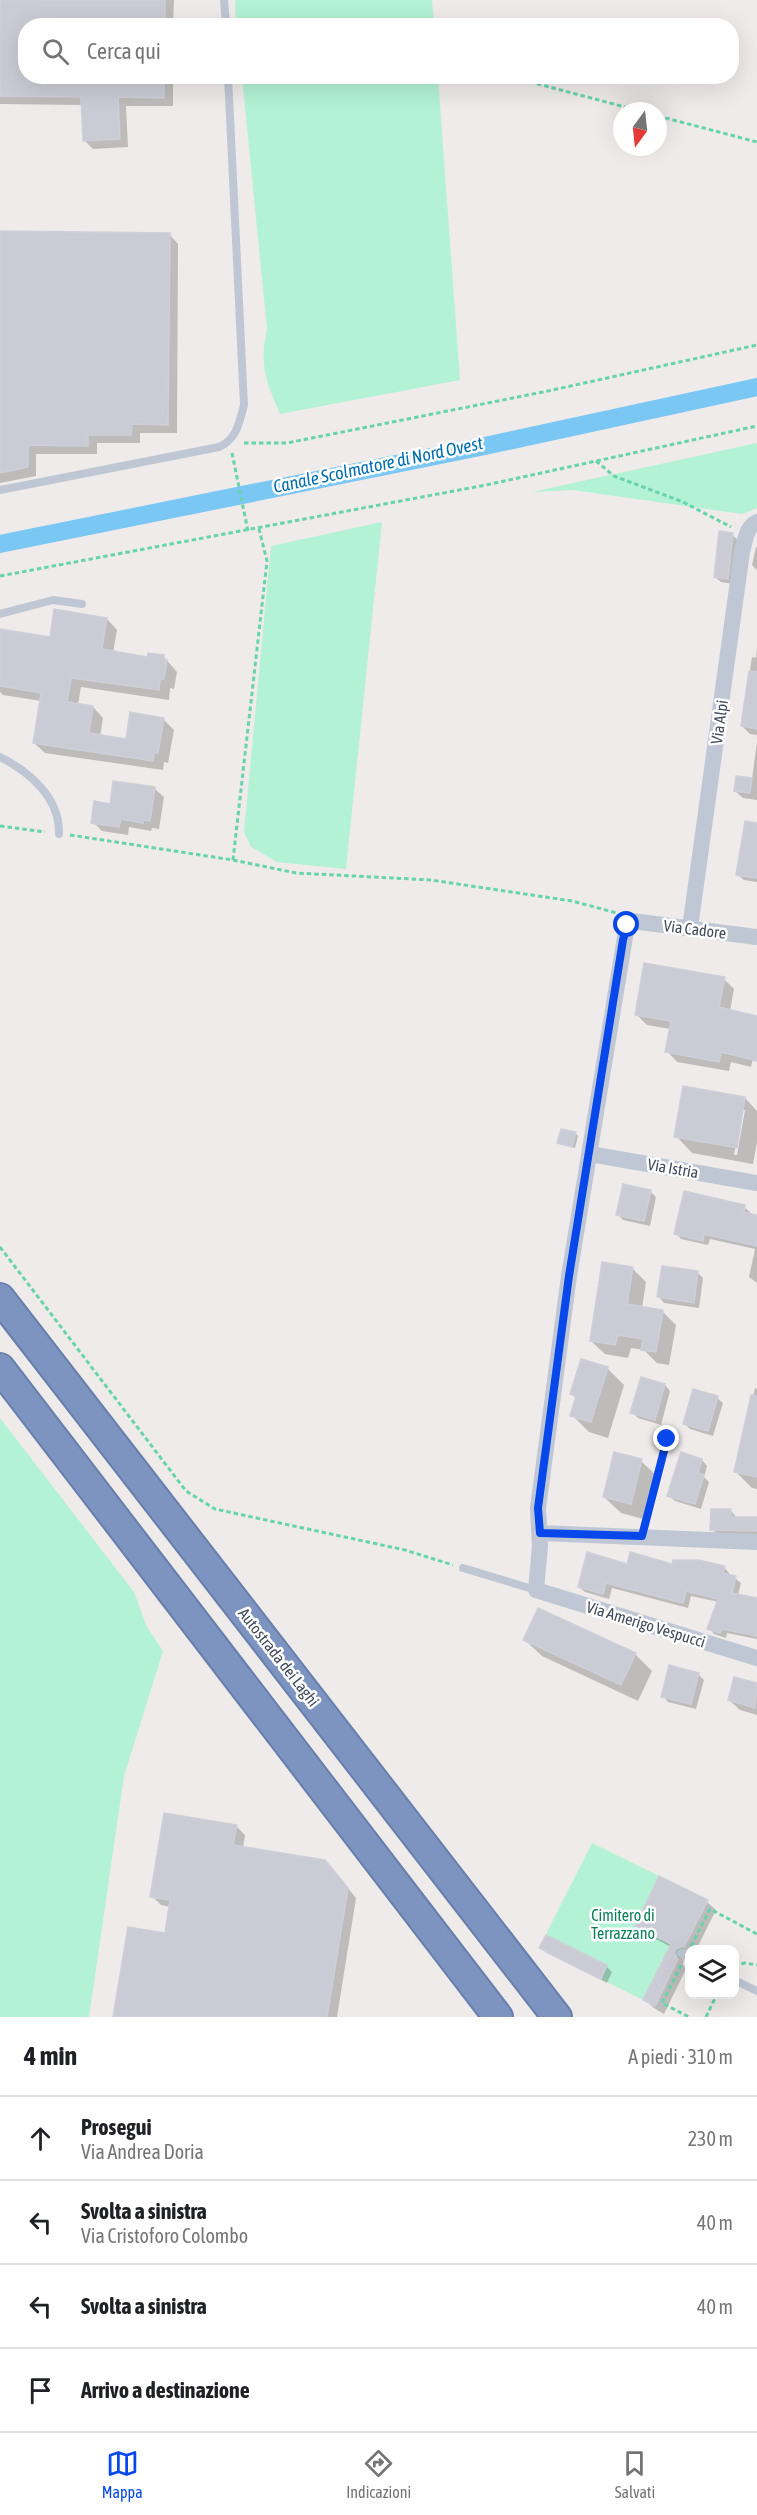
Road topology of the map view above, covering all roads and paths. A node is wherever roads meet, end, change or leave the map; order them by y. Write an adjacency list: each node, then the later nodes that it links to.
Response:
1 (224, 0): 2 (lane)
2 (225, 18)
3 (228, 84): 10 (lane)
4 (538, 84): 5 (path)
5 (613, 104)
6 (667, 118): 7 (path)
7 (757, 142)
8 (757, 345): 10 (path)
9 (757, 426): 11 (path)
10 (230, 442): 13 (lane)
11 (596, 461): 14 (path); 15 (path)
12 (234, 467): 16 (path)
13 (0, 490)
14 (752, 528): 25 (street, Via Alpi)
15 (259, 529): 16 (path); 23 (path)
16 (248, 531): 17 (path)
17 (0, 576)
18 (82, 603): 19 (lane)
19 (0, 614)
20 (0, 757): 22 (lane)
21 (0, 826): 22 (path)
22 (59, 834): 23 (path)
23 (233, 860): 24 (path)
24 (632, 921): 25 (street, Via Cadore); 27 (street)
25 (690, 928): 26 (street, Via Cadore)
26 (757, 937)
27 (590, 1154): 28 (street, Via Istria); 33 (street)
28 (757, 1183)
29 (0, 1246): 36 (path)
30 (0, 1298): 45 (highway, Autostrada dei Laghi)
31 (0, 1368): 44 (highway)
32 (667, 1439): 34 (lane)
33 (540, 1533): 34 (street); 37 (street)
34 (642, 1536): 35 (street)
35 (757, 1542)
36 (464, 1568): 37 (lane)
37 (536, 1590): 38 (street, Via Amerigo Vespucci)
38 (757, 1658)
39 (739, 1964): 40 (path)
40 (757, 1965)
41 (739, 1982): 42 (lane)
42 (757, 1991)
43 (715, 1999): 46 (path)
44 (498, 2017)
45 (557, 2017)
46 (706, 2017)

